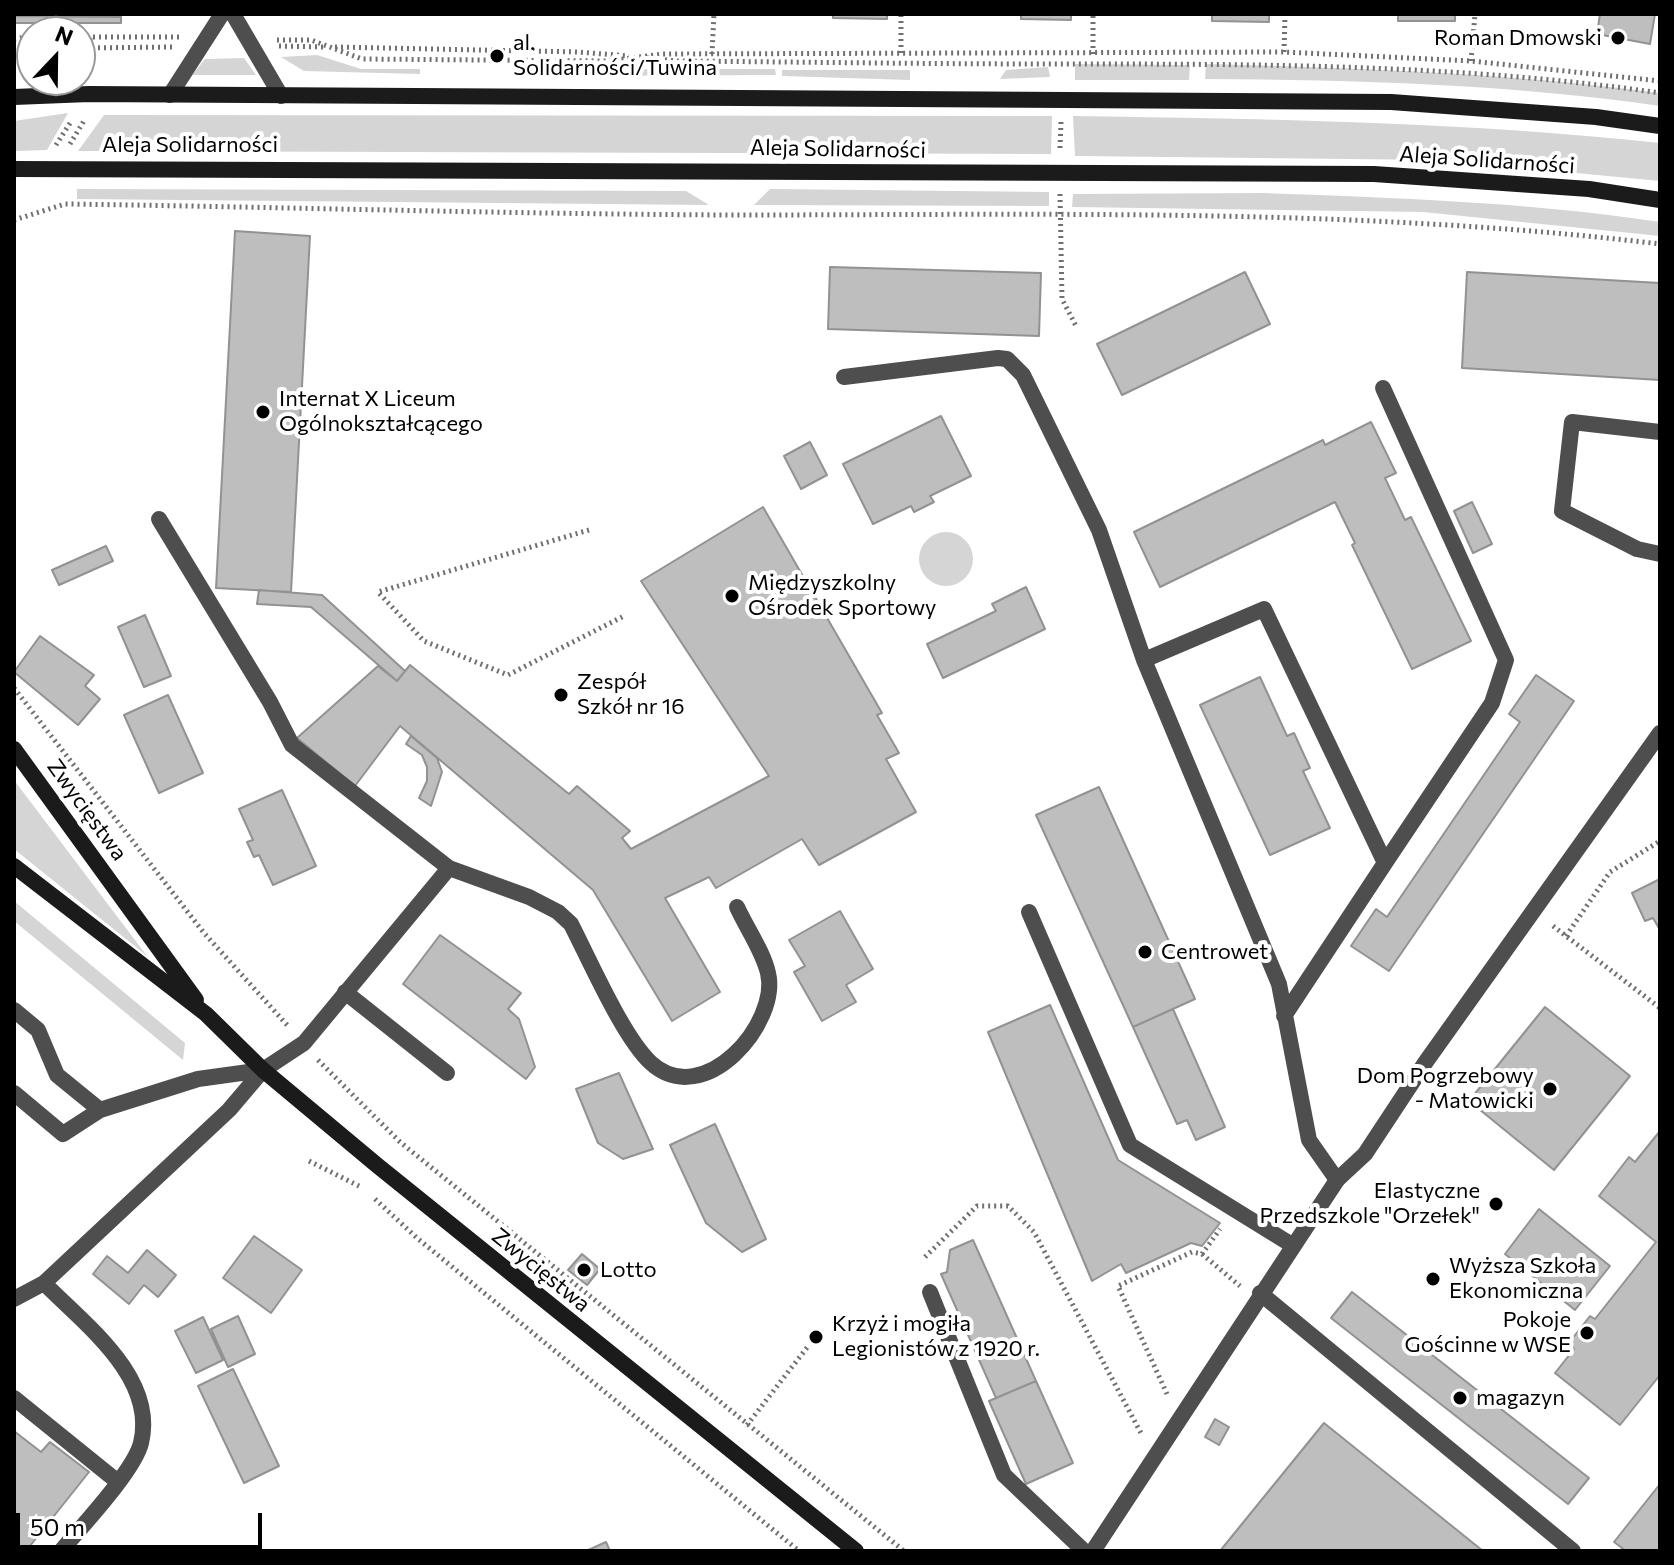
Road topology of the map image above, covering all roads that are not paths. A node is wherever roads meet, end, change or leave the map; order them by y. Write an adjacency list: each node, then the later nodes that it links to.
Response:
1 (222, 14): 3 (street)
2 (233, 14): 4 (street)
3 (170, 95): 4 (main road); 5 (main road)
4 (281, 96): 6 (main road)
5 (14, 97)
6 (1660, 126)
7 (14, 169): 8 (main road, Aleja Solidarności)
8 (1660, 200)
9 (844, 377): 14 (street)
10 (1383, 388): 17 (street)
11 (1660, 432): 13 (street)
12 (159, 519): 19 (street)
13 (1660, 554)
14 (1144, 660): 17 (street); 25 (street)
15 (1660, 733): 30 (street)
16 (14, 749): 24 (main road, Zwycięstwa)
17 (1385, 863): 25 (street)
18 (14, 866): 24 (main road, Zwycięstwa)
19 (449, 868): 20 (street); 22 (street)
20 (737, 907)
21 (1029, 912): 31 (street)
22 (345, 992): 26 (street); 27 (street)
23 (14, 1010): 29 (street)
24 (206, 1014): 26 (main road, Zwycięstwa)
25 (1284, 1016): 30 (street)
26 (263, 1070): 29 (street); 32 (street); 39 (main road, Zwycięstwa)
27 (447, 1073)
28 (14, 1093): 29 (street)
29 (100, 1110)
30 (1337, 1180): 31 (street)
31 (1292, 1245): 34 (street)
32 (44, 1283): 35 (street); 37 (street)
33 (930, 1292): 40 (street)
34 (1258, 1296): 41 (street); 42 (street)
35 (14, 1299)
36 (14, 1398): 37 (street)
37 (118, 1482): 38 (street)
38 (61, 1551)
39 (856, 1551)
40 (1084, 1551)
41 (1093, 1551)
42 (1573, 1551)

